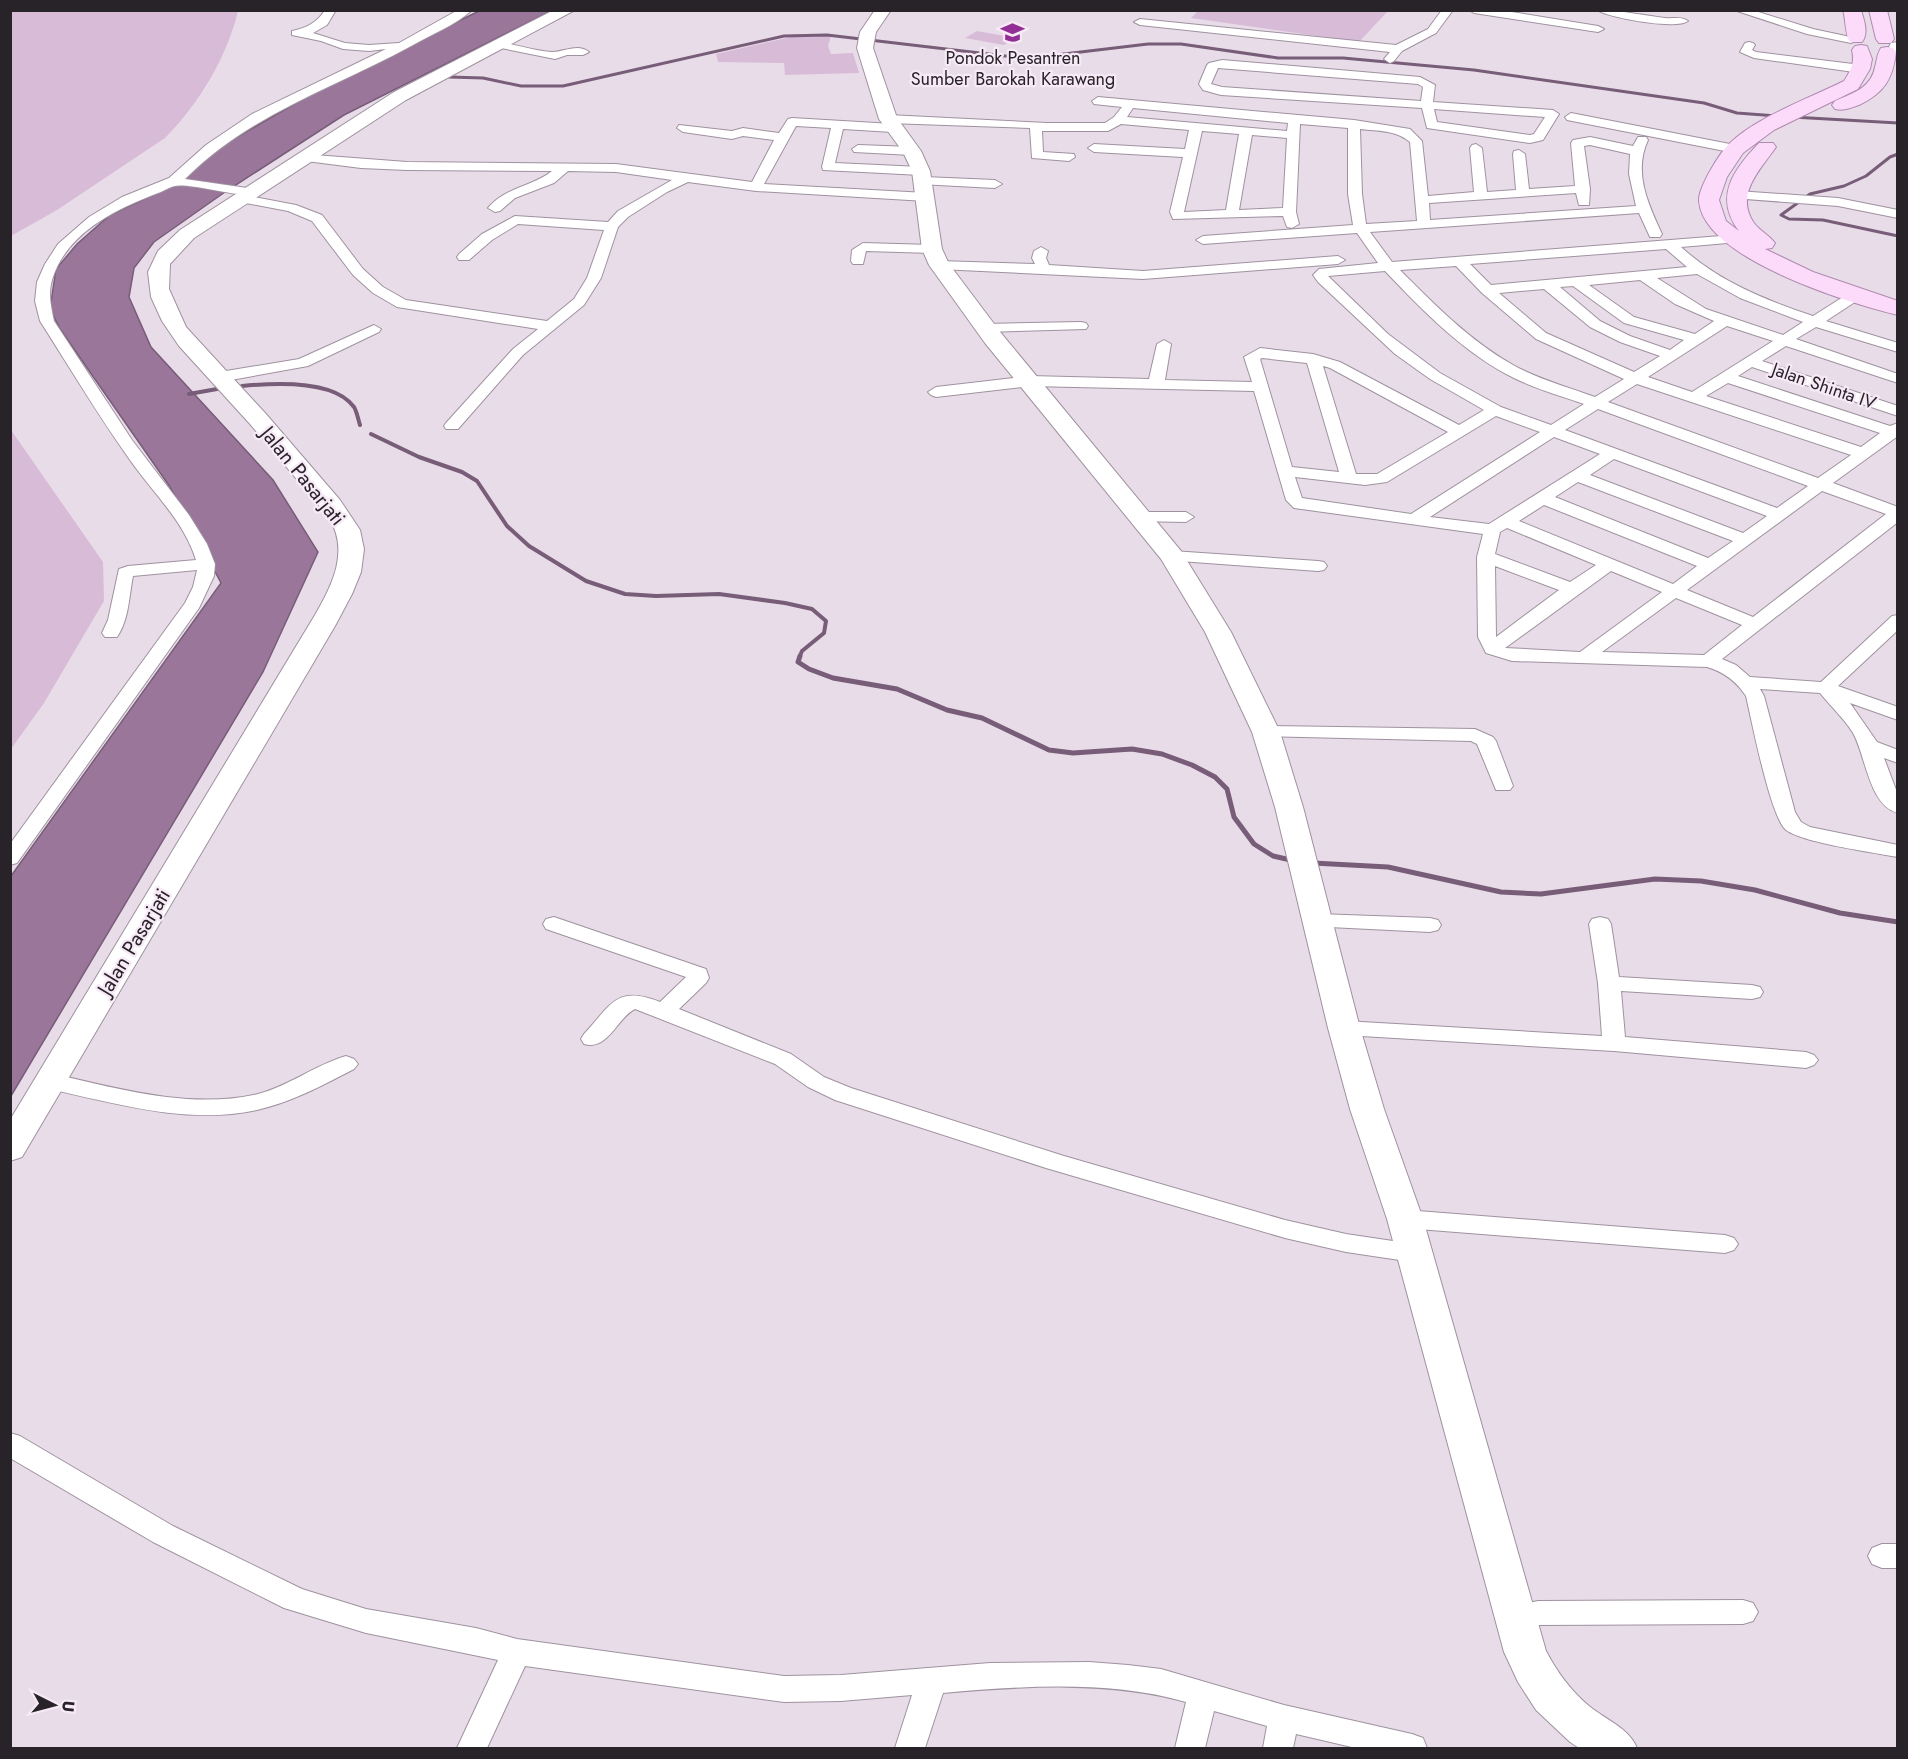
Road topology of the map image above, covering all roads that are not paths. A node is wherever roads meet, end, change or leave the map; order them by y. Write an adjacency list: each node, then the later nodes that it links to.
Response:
1 (320, 10): 16 (street)
2 (331, 10): 16 (street)
3 (467, 10): 18 (street)
4 (567, 10): 19 (street, Jalan Pasarjati)
5 (883, 10): 33 (street)
6 (1155, 10): 22 (street)
7 (1448, 10): 22 (street)
8 (1474, 10): 14 (street)
9 (1602, 10): 13 (street)
10 (1738, 10): 17 (street)
11 (1852, 10): 17 (main road)
12 (1878, 10): 21 (main road)
13 (1686, 16): 15 (street)
14 (1598, 29)
15 (1675, 32)
16 (298, 34): 18 (street)
17 (1856, 43): 21 (main road); 24 (main road)
18 (402, 45): 55 (street)
19 (500, 45): 23 (street); 50 (street, Jalan Pasarjati)
20 (1749, 45): 24 (street)
21 (1892, 46): 30 (main road)
22 (1398, 50): 25 (street)
23 (583, 52)
24 (1861, 69): 30 (main road)
25 (1376, 75): 28 (street); 28 (street)
26 (1098, 101): 27 (street)
27 (1130, 104): 31 (street); 32 (street)
28 (1427, 105): 28 (street)
29 (1570, 117): 40 (street)
30 (1801, 117): 46 (main road); 61 (main road)
31 (1294, 119): 35 (street); 41 (street)
32 (1118, 120): 36 (street); 38 (street)
33 (890, 123): 34 (street); 36 (street); 53 (street)
34 (837, 124): 42 (street); 53 (street)
35 (1354, 124): 63 (street); 72 (street)
36 (1042, 125): 51 (street)
37 (683, 128): 42 (street)
38 (1196, 128): 39 (street); 48 (street)
39 (1245, 132): 41 (street); 68 (street)
40 (1648, 132): 46 (street); 47 (street)
41 (1292, 135): 66 (street)
42 (782, 137): 57 (street)
43 (1094, 148): 48 (street)
44 (1476, 148): 62 (street)
45 (858, 149): 53 (street)
46 (1735, 149): 75 (main road)
47 (1636, 151): 58 (street); 65 (street)
48 (1189, 153): 68 (street)
49 (1519, 154): 60 (street)
50 (306, 157): 52 (street); 59 (street, Jalan Pasarjati)
51 (1069, 157)
52 (567, 166): 54 (street); 64 (street)
53 (921, 175): 56 (street); 57 (street); 80 (street)
54 (686, 178): 57 (street); 71 (street)
55 (178, 182): 59 (street); 138 (street)
56 (995, 184)
57 (756, 187)
58 (1583, 189): 60 (street); 67 (street)
59 (240, 193): 95 (street); 106 (street, Jalan Pasarjati)
60 (1523, 193): 62 (street)
61 (1737, 195): 69 (street); 90 (main road)
62 (1481, 196): 63 (street)
63 (1421, 200): 70 (street)
64 (495, 208)
65 (1644, 209): 67 (street); 74 (street)
66 (1288, 212): 68 (street); 73 (street)
67 (1585, 212): 70 (street)
68 (1232, 214)
69 (1898, 214)
70 (1424, 224): 72 (street)
71 (612, 226): 79 (street); 95 (street)
72 (1360, 228): 73 (street); 82 (street)
73 (1294, 233): 76 (street)
74 (1655, 234): 75 (street); 82 (street)
75 (1728, 234): 77 (street); 91 (main road)
76 (1203, 240)
77 (1669, 244): 83 (street); 85 (street)
78 (1041, 251): 84 (street)
79 (464, 257)
80 (935, 257): 81 (street); 84 (street); 97 (street)
81 (858, 261)
82 (1385, 262): 83 (street); 84 (street); 115 (street); 116 (street)
83 (1460, 262): 89 (street)
84 (1044, 269)
85 (1699, 270): 86 (street); 94 (street)
86 (1644, 276): 87 (street); 93 (street)
87 (1578, 283): 88 (street); 99 (street)
88 (1548, 285): 89 (street); 103 (street)
89 (1487, 290): 108 (street)
90 (1898, 294)
91 (1856, 295): 92 (main road); 94 (street)
92 (1898, 308)
93 (1725, 321): 99 (street); 100 (street)
94 (1814, 321): 100 (street); 102 (street)
95 (550, 326): 118 (street)
96 (1081, 326): 97 (street)
97 (986, 328): 110 (street)
98 (374, 329): 106 (street)
99 (1696, 339): 103 (street)
100 (1783, 341): 105 (street); 109 (street)
101 (1164, 344): 111 (street)
102 (1898, 348)
103 (1671, 355): 108 (street)
104 (1313, 359): 112 (street); 121 (street); 126 (street)
105 (1751, 362): 107 (street); 117 (street, Jalan Shinta IV)
106 (220, 377): 172 (street, Jalan Pasarjati)
107 (1726, 377): 114 (street); 120 (street)
108 (1635, 378): 114 (street); 115 (street)
109 (1898, 379)
110 (1030, 381): 111 (street); 113 (street); 131 (street)
111 (1156, 384): 112 (street)
112 (1260, 387): 124 (street)
113 (936, 392)
114 (1695, 397): 123 (street)
115 (1595, 403): 119 (street); 127 (street)
116 (1495, 410): 119 (street); 121 (street)
117 (1898, 411)
118 (452, 426)
119 (1552, 430): 122 (street); 133 (street)
120 (1895, 430): 123 (street)
121 (1458, 431): 126 (street)
122 (1613, 453): 125 (street); 130 (street)
123 (1863, 453): 127 (street)
124 (1287, 471): 126 (street); 133 (street)
125 (1577, 476): 128 (street); 135 (street)
126 (1349, 479)
127 (1819, 484): 129 (street); 130 (street)
128 (1542, 498): 134 (street); 140 (street)
129 (1897, 513): 145 (street)
130 (1778, 514): 135 (street)
131 (1141, 517): 132 (street); 136 (street)
132 (1186, 518)
133 (1416, 518): 134 (street)
134 (1498, 525): 137 (street); 139 (street)
135 (1744, 539): 140 (street)
136 (1172, 556): 141 (street); 153 (street)
137 (1486, 557): 142 (street); 147 (street)
138 (206, 564): 146 (street); 159 (street)
139 (1610, 564): 142 (street); 143 (street)
140 (1709, 565): 143 (street)
141 (1318, 566)
142 (1572, 589): 147 (street)
143 (1674, 591): 145 (street); 148 (street)
144 (1898, 620): 151 (street)
145 (1755, 624): 149 (street)
146 (111, 633)
147 (1492, 649): 148 (street)
148 (1584, 657): 149 (street)
149 (1708, 661): 150 (street)
150 (1748, 682): 151 (street); 158 (street)
151 (1826, 688): 152 (street); 154 (street)
152 (1898, 714)
153 (1266, 732): 156 (street); 160 (street)
154 (1870, 746): 155 (street); 157 (street)
155 (1898, 758)
156 (1503, 786)
157 (1898, 807)
158 (1898, 850)
159 (10, 859)
160 (1317, 921): 163 (street); 167 (street)
161 (554, 924): 166 (street)
162 (1600, 924): 164 (street)
163 (1430, 925)
164 (1610, 983): 165 (street); 169 (street)
165 (1752, 992)
166 (665, 1010): 168 (street); 174 (street)
167 (1344, 1028): 169 (street); 174 (street)
168 (592, 1039)
169 (1614, 1044): 170 (street)
170 (1806, 1060)
171 (346, 1064): 172 (street)
172 (50, 1081): 173 (street, Jalan Pasarjati)
173 (10, 1149)
174 (1409, 1236): 175 (street); 178 (street)
175 (1725, 1244)
176 (10, 1444): 179 (street)
177 (1743, 1612): 178 (street)
178 (1514, 1617): 183 (street)
179 (517, 1652): 180 (street); 184 (street)
180 (931, 1682): 181 (street); 185 (street)
181 (1203, 1693): 182 (street); 186 (street)
182 (1284, 1718): 187 (street); 188 (street)
183 (1614, 1748)
184 (472, 1749)
185 (910, 1749)
186 (1190, 1749)
187 (1278, 1749)
188 (1412, 1749)

